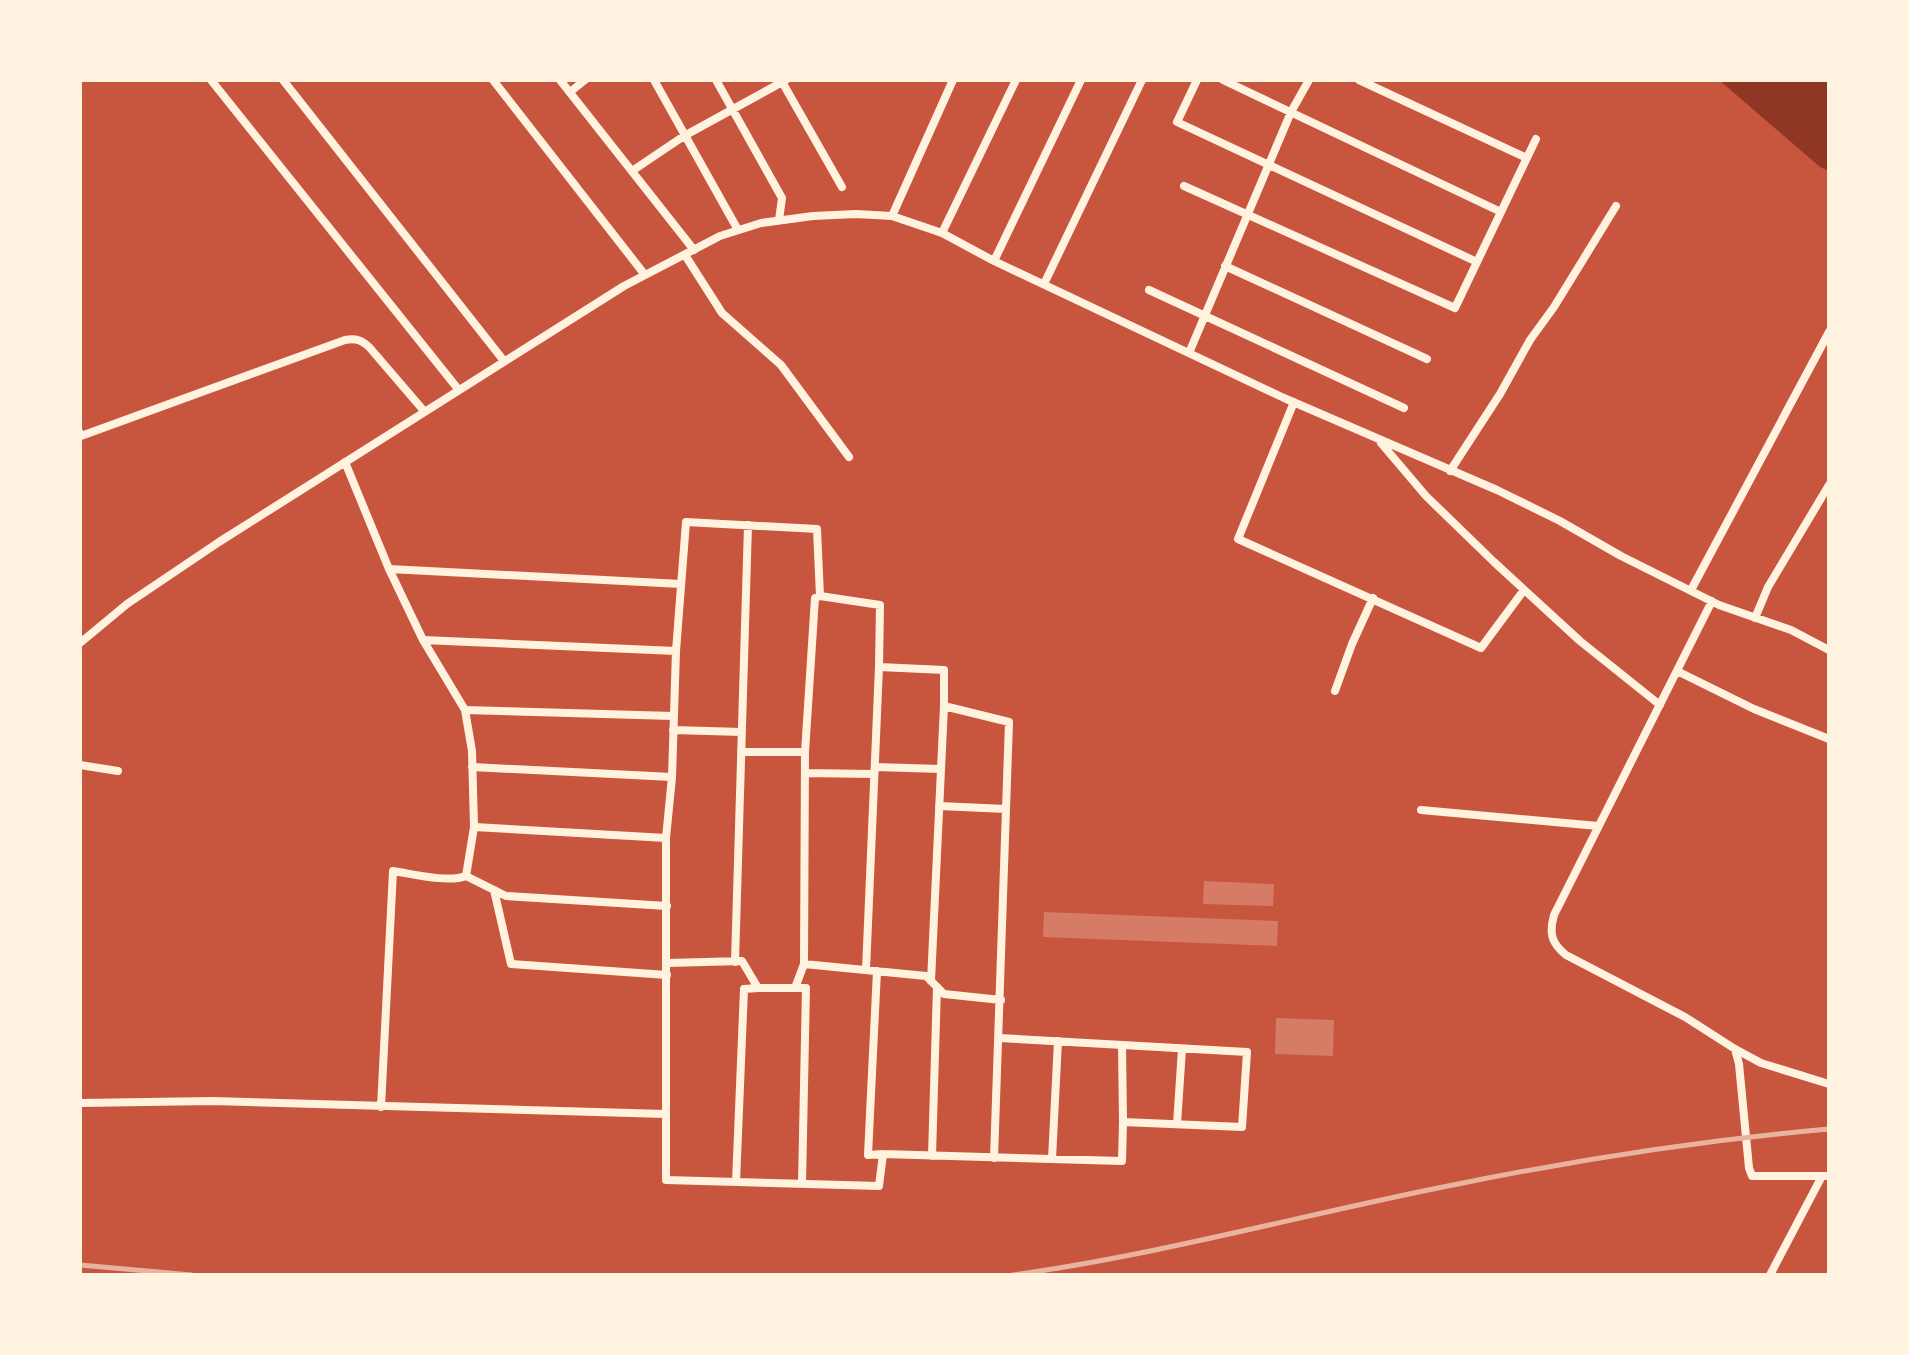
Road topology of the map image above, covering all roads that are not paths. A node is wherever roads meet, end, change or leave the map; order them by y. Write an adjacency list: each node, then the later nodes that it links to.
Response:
1 (211, 80): 46 (street)
2 (283, 80): 45 (street)
3 (493, 80): 38 (street)
4 (560, 80): 17 (street)
5 (585, 80): 17 (street)
6 (654, 80): 20 (street)
7 (716, 80): 18 (street)
8 (953, 80): 30 (street)
9 (1016, 80): 33 (street)
10 (1081, 80): 35 (street)
11 (1142, 80): 39 (street)
12 (1197, 80): 23 (street)
13 (1223, 80): 19 (street)
14 (1309, 80): 19 (street)
15 (1359, 80): 22 (street)
16 (783, 81): 18 (street); 26 (street)
17 (570, 92): 24 (street)
18 (733, 109): 20 (street); 31 (street)
19 (1291, 112): 23 (street); 28 (street)
20 (684, 136): 24 (street); 32 (street)
21 (1536, 139): 22 (street)
22 (1527, 158): 28 (street)
23 (1268, 165): 29 (street); 36 (street)
24 (632, 171): 34 (street)
25 (1184, 186): 29 (street)
26 (842, 187)
27 (1616, 206): 54 (street)
28 (1501, 212): 36 (street)
29 (1247, 214): 36 (street); 37 (street)
30 (892, 216): 31 (street); 33 (street)
31 (779, 220): 32 (street)
32 (738, 230): 34 (street)
33 (942, 233): 35 (street)
34 (689, 252): 38 (street); 52 (street)
35 (994, 261): 39 (street)
36 (1477, 262)
37 (1225, 266): 41 (street); 44 (street)
38 (645, 275): 45 (street)
39 (1044, 284): 43 (street)
40 (1149, 290): 41 (street)
41 (1204, 316): 43 (street); 48 (street)
42 (1829, 332): 60 (street)
43 (1189, 353): 47 (street)
44 (1427, 359)
45 (504, 361): 46 (street)
46 (458, 389): 49 (street)
47 (1294, 402): 51 (street); 62 (street)
48 (1404, 408)
49 (424, 411): 50 (street); 53 (street)
50 (80, 433)
51 (1379, 440): 54 (street); 59 (street)
52 (849, 457)
53 (345, 462): 57 (street); 66 (street)
54 (1450, 471): 60 (street)
55 (1829, 485): 64 (street)
56 (748, 525): 58 (street); 61 (street); 77 (street)
57 (389, 569): 58 (street); 65 (street)
58 (681, 584): 68 (street)
59 (1524, 590): 62 (street); 72 (street)
60 (1691, 590): 63 (street)
61 (820, 596): 69 (street); 80 (street)
62 (1373, 598): 71 (street)
63 (1712, 601): 64 (street); 70 (street)
64 (1755, 618): 67 (street)
65 (423, 640): 68 (street); 74 (street)
66 (80, 643)
67 (1829, 650)
68 (676, 651): 75 (street)
69 (879, 667): 73 (street); 85 (street)
70 (1677, 671): 72 (street); 78 (street)
71 (1335, 691)
72 (1660, 705): 91 (street)
73 (944, 706): 83 (street); 89 (street)
74 (465, 710): 75 (street); 82 (street)
75 (673, 716): 76 (street)
76 (673, 730): 77 (street); 87 (street)
77 (742, 732): 79 (street)
78 (1829, 739)
79 (741, 752): 80 (street); 97 (street)
80 (805, 752): 86 (street)
81 (80, 765): 84 (street)
82 (472, 767): 87 (street); 92 (street)
83 (941, 769): 85 (street); 88 (street)
84 (118, 771)
85 (874, 771): 86 (street); 100 (street)
86 (805, 773): 99 (street)
87 (672, 777): 93 (street)
88 (939, 806): 89 (street); 103 (street)
89 (1006, 809): 106 (street)
90 (1421, 810): 91 (street)
91 (1598, 826): 111 (street)
92 (474, 827): 93 (street); 94 (street)
93 (666, 838): 96 (street)
94 (466, 876): 95 (street); 114 (street)
95 (494, 890): 96 (street); 102 (street)
96 (667, 906): 98 (street)
97 (735, 962): 98 (street); 104 (street)
98 (667, 963): 102 (street)
99 (804, 964): 100 (street); 105 (street)
100 (866, 970): 101 (street)
101 (877, 971): 103 (street); 118 (street)
102 (667, 975): 115 (street)
103 (934, 984): 106 (street); 119 (street)
104 (758, 988): 105 (street); 123 (street)
105 (795, 988): 124 (street)
106 (1001, 1000): 107 (street)
107 (999, 1038): 108 (street); 120 (street)
108 (1058, 1041): 109 (street); 121 (street)
109 (1122, 1045): 110 (street); 116 (street)
110 (1182, 1049): 117 (street); 117 (street)
111 (1735, 1049): 112 (street); 122 (street)
112 (1829, 1084)
113 (80, 1103): 114 (street)
114 (381, 1107): 115 (street)
115 (666, 1114): 123 (street)
116 (1123, 1122): 117 (street); 121 (street)
117 (1177, 1124)
118 (883, 1154): 119 (street); 124 (street)
119 (932, 1156): 120 (street)
120 (994, 1158): 121 (street)
121 (1052, 1159)
122 (1825, 1176): 125 (street)
123 (736, 1182): 124 (street)
124 (802, 1184)
125 (1770, 1275)

